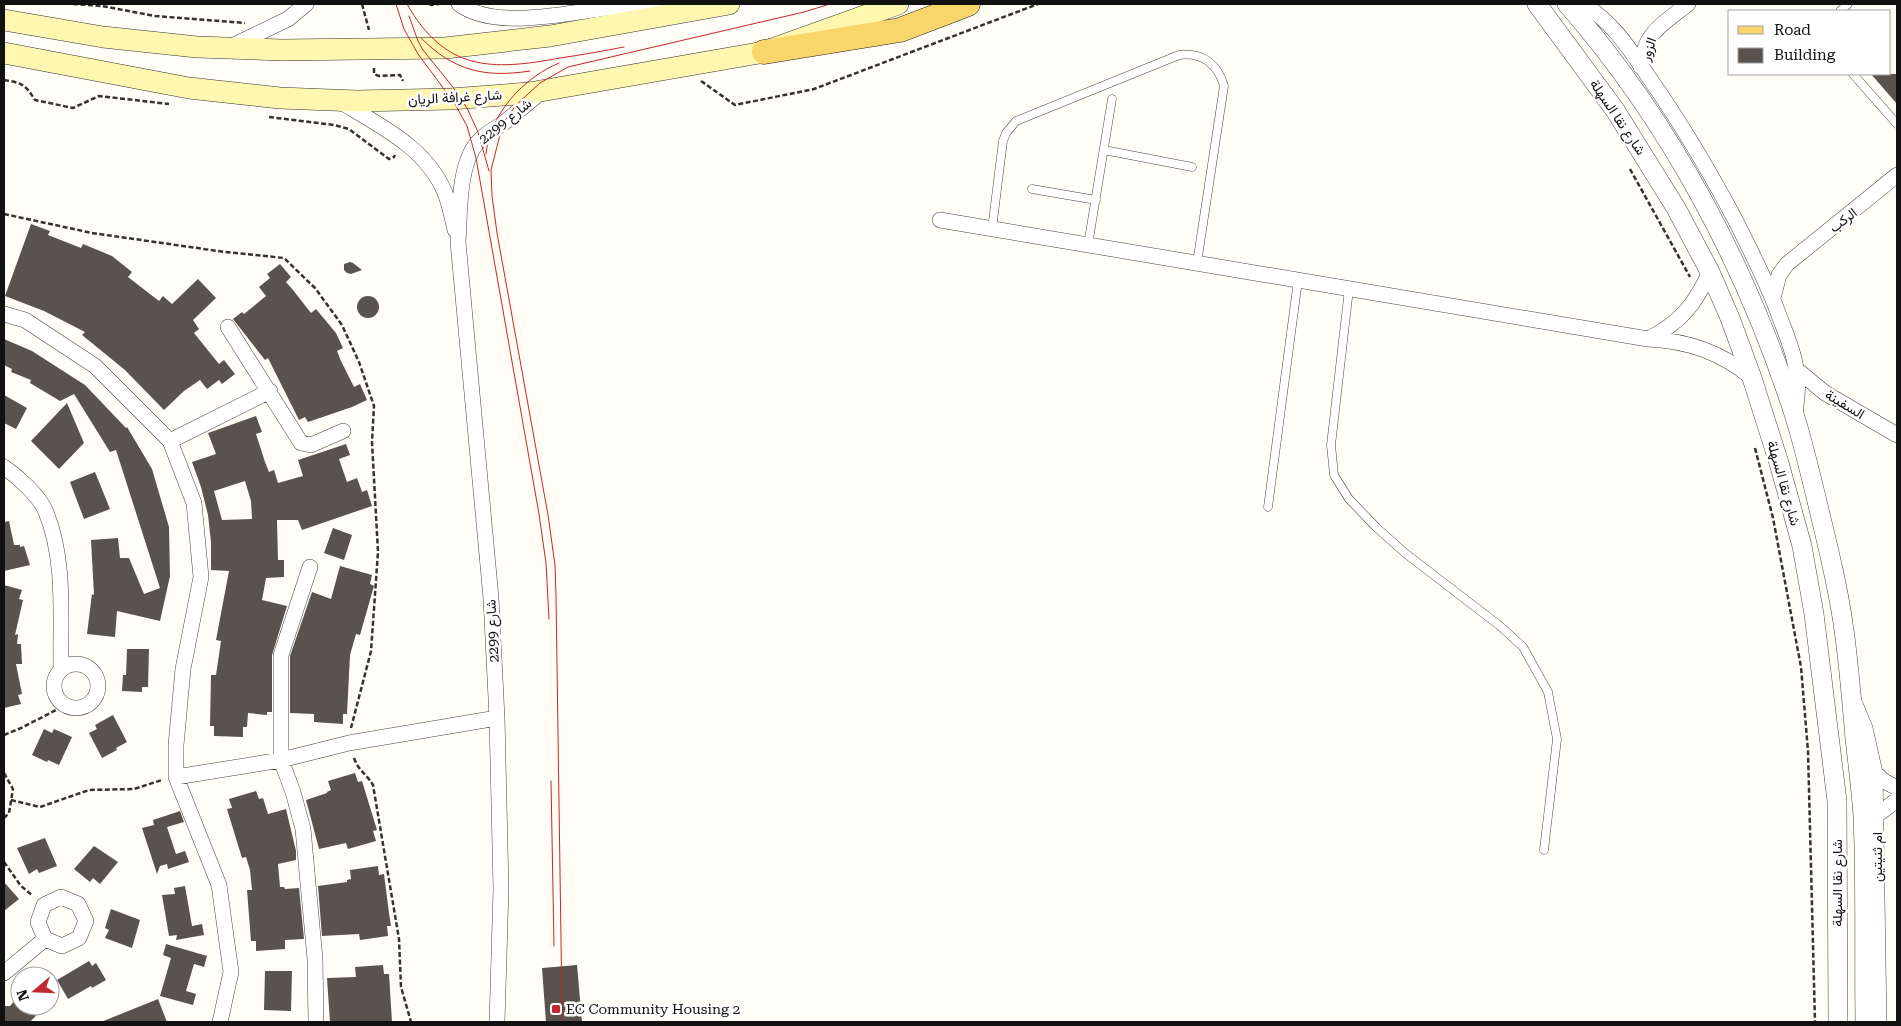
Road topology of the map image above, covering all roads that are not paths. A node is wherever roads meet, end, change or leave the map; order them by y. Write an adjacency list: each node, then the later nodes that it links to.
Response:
1 (306, 4): 14 (street)
2 (459, 4): 10 (street)
3 (729, 4): 10 (main road)
4 (898, 4): 15 (main road, شارع غرافة الريان)
5 (968, 4): 15 (main road)
6 (1538, 4): 35 (street, شارع نقا السهلة)
7 (1567, 4): 45 (street, شارع نقا السهلة)
8 (1582, 4): 13 (street, شارع نقا السهلة)
9 (1688, 4): 12 (street, الزور)
10 (667, 15): 14 (main road)
11 (4, 20): 14 (main road)
12 (1654, 31): 13 (street, الزور); 17 (street, الزور)
13 (1620, 36): 17 (street, شارع نقا السهلة)
14 (226, 48)
15 (764, 52): 19 (main road, شارع غرافة الريان)
16 (4, 53): 21 (main road, شارع غرافة الريان)
17 (1641, 67): 32 (street, شارع نقا السهلة)
18 (1854, 75): 22 (lane)
19 (542, 91): 21 (main road, شارع غرافة الريان); 30 (street, شارع 2299)
20 (1112, 98): 23 (lane)
21 (337, 100): 30 (street, شارع 2299)
22 (1897, 124)
23 (1104, 150): 24 (lane); 27 (lane)
24 (1192, 167)
25 (1897, 175): 34 (street, الركب)
26 (1032, 189): 27 (lane)
27 (1096, 200): 31 (lane)
28 (940, 220): 29 (street)
29 (992, 228): 31 (street); 33 (lane)
30 (458, 242): 54 (street, شارع 2299)
31 (1088, 245): 33 (street)
32 (1755, 259): 34 (street); 38 (street, شارع نقا السهلة)
33 (1197, 263): 36 (street)
34 (1787, 264): 38 (street, الركب)
35 (1710, 272): 41 (street); 43 (street, شارع نقا السهلة)
36 (1298, 280): 37 (street); 50 (lane)
37 (1349, 289): 41 (street); 61 (lane)
38 (1773, 298): 42 (street, شارع نقا السهلة)
39 (4, 314): 48 (street)
40 (228, 327): 44 (street)
41 (1648, 339): 43 (street)
42 (1796, 369): 45 (street, شارع نقا السهلة); 47 (street, السفينة)
43 (1752, 378): 67 (street, شارع نقا السهلة)
44 (270, 391): 46 (street); 48 (street)
45 (1795, 418): 53 (street, شارع نقا السهلة)
46 (344, 431)
47 (1897, 434)
48 (170, 441): 57 (street)
49 (4, 467): 52 (street)
50 (1268, 508)
51 (310, 567): 55 (street)
52 (68, 667): 52 (street)
53 (1851, 695): 56 (street, ام ثنيتين); 68 (street, شارع نقا السهلة)
54 (497, 718): 55 (street); 66 (street, شارع 2299)
55 (280, 760): 57 (street); 65 (street)
56 (1875, 773): 58 (street); 60 (street, ام ثنيتين)
57 (176, 776): 64 (street)
58 (1897, 788)
59 (1897, 800): 60 (street)
60 (1877, 815): 69 (street, ام ثنيتين)
61 (1544, 850)
62 (46, 939): 62 (street); 63 (street)
63 (4, 973)
64 (220, 1022)
65 (316, 1022)
66 (497, 1022)
67 (1838, 1022)
68 (1865, 1022)
69 (1879, 1022)

